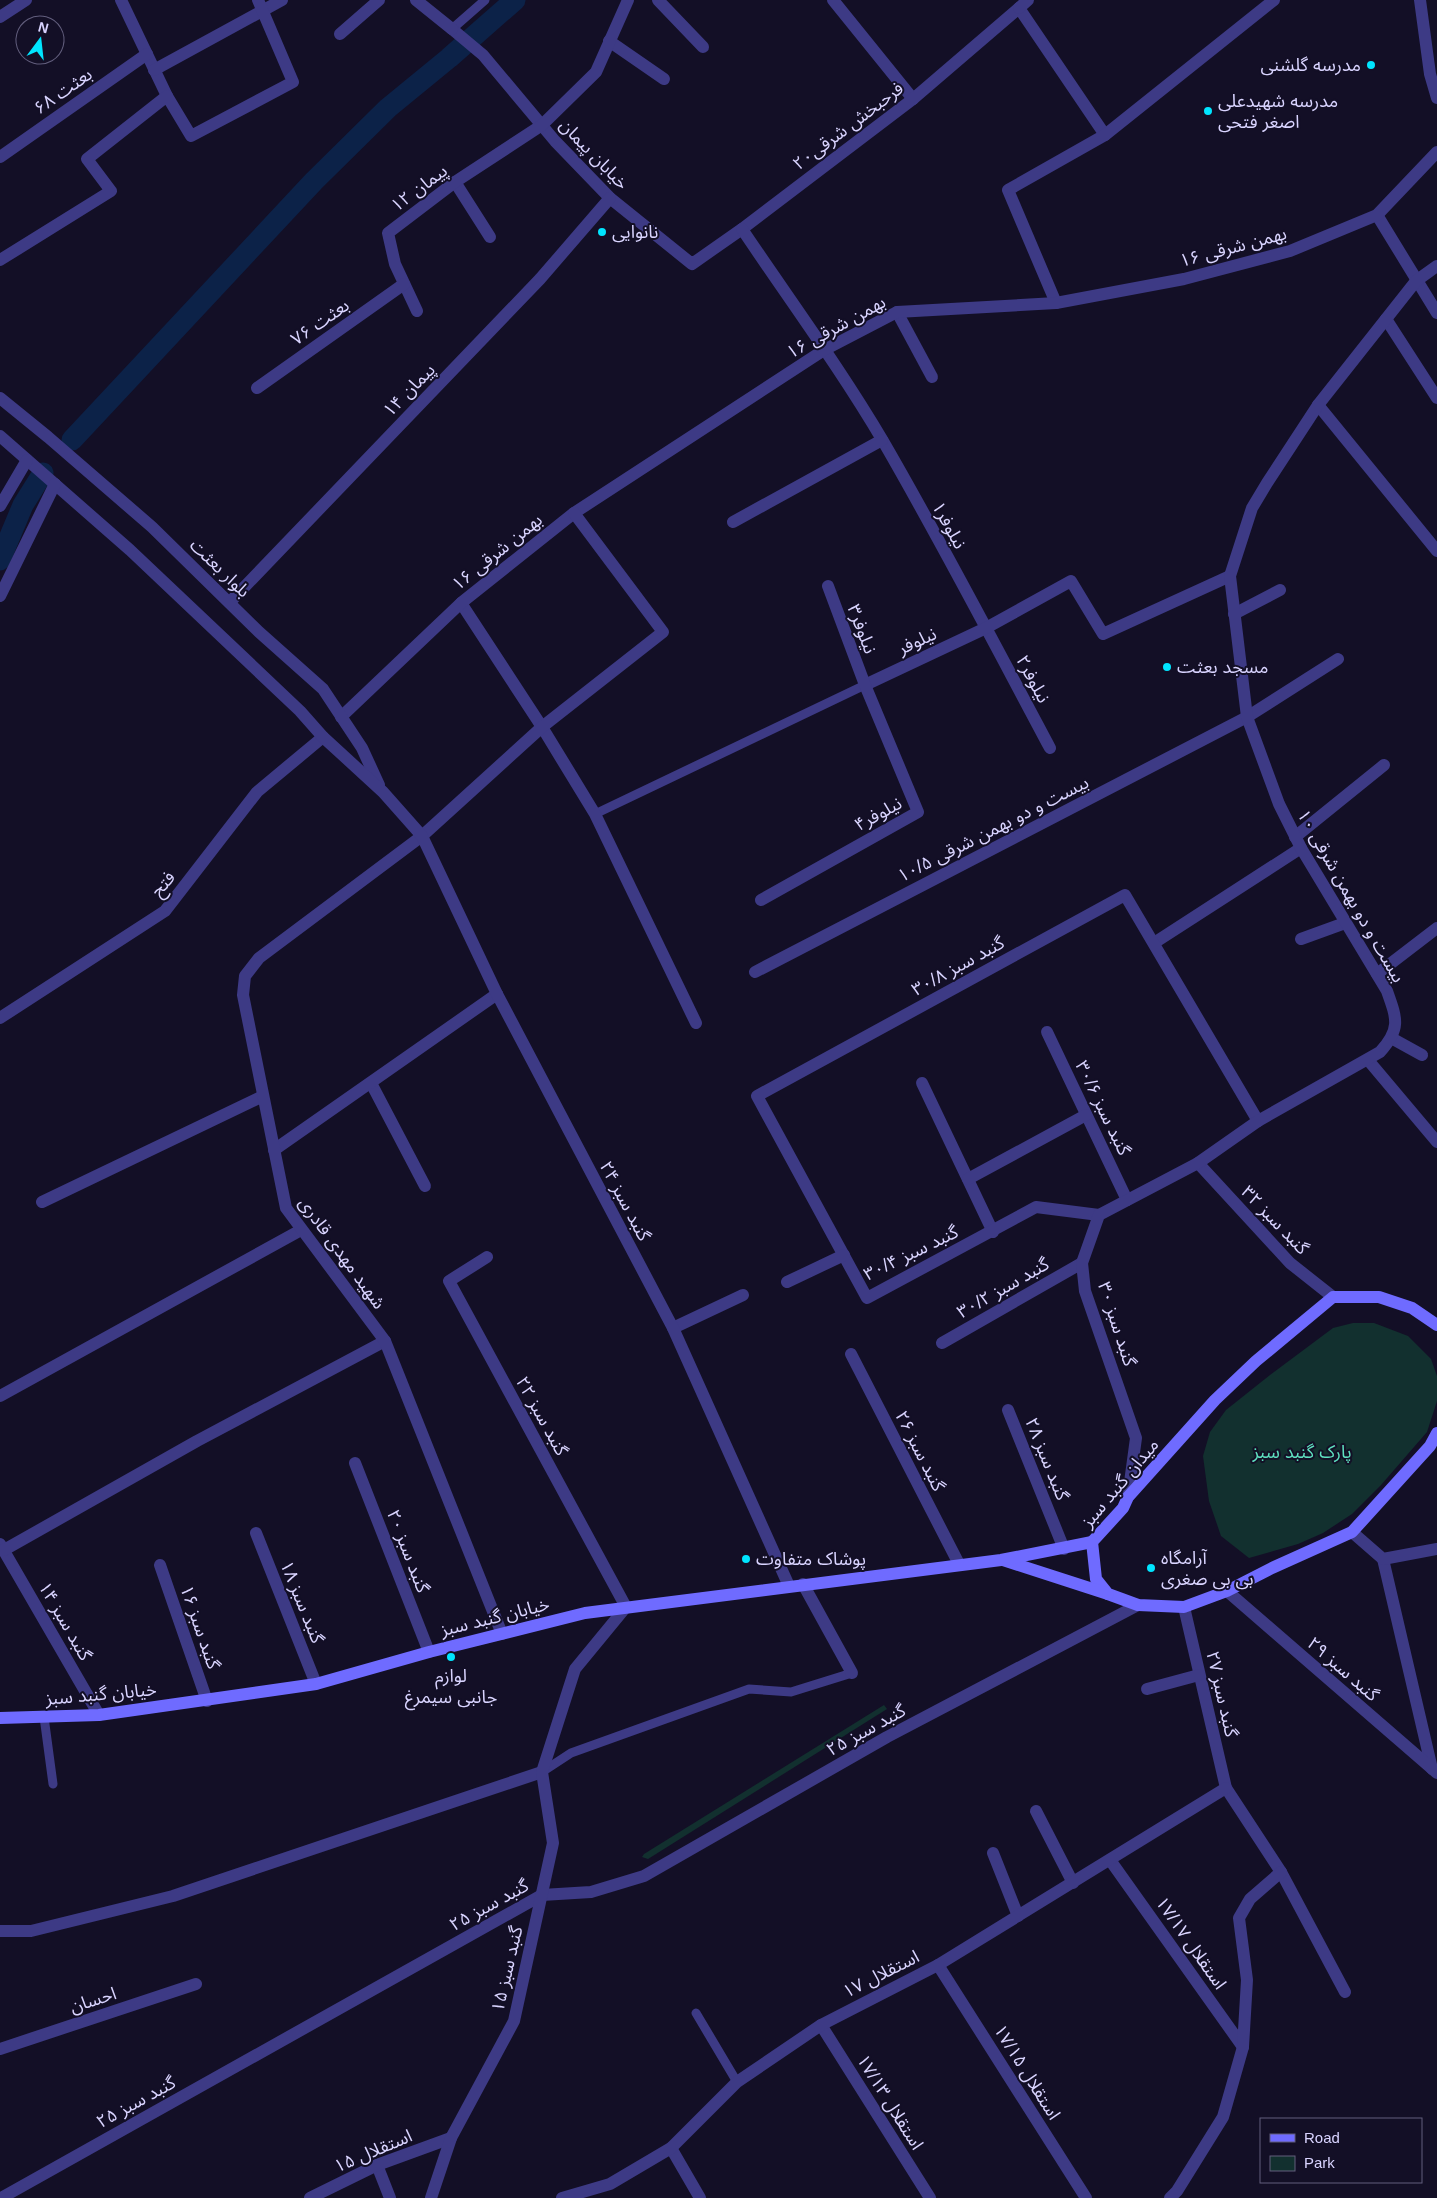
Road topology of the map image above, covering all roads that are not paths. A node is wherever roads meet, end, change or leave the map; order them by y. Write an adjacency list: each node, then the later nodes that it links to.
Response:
1 (26, 0): 14 (street)
2 (121, 0): 19 (street)
3 (282, 0): 13 (street)
4 (379, 0): 16 (street)
5 (416, 0): 15 (street)
6 (486, 0): 15 (lane)
7 (628, 0): 17 (street, پیمان ۱۲)
8 (658, 0): 18 (street)
9 (833, 0): 24 (street)
10 (1274, 0): 26 (street)
11 (1420, 0): 23 (street)
12 (1023, 4): 24 (street, فرحبخش شرقی۲۰); 26 (street, فرحبخش شرقی۲۰)
13 (261, 6): 20 (street); 22 (street)
14 (0, 17)
15 (457, 32): 25 (street, خیابان پیمان)
16 (340, 34)
17 (609, 41): 21 (street); 25 (street, پیمان ۱۲)
18 (704, 47)
19 (146, 54): 20 (street); 28 (street, بعثت ۶۸)
20 (154, 70): 22 (street)
21 (664, 79)
22 (167, 96): 34 (street)
23 (1437, 98)
24 (913, 99): 32 (street, فرحبخش شرقی۲۰)
25 (542, 125): 29 (street, پیمان ۱۲); 30 (street, خیابان پیمان)
26 (1105, 135): 39 (street)
27 (1437, 152): 31 (street)
28 (0, 157)
29 (455, 182): 33 (street); 38 (street, پیمان ۱۲)
30 (610, 198): 35 (street, خیابان پیمان); 62 (street, پیمان ۱۴)
31 (1377, 215): 37 (street); 39 (street, بهمن شرقی ۱۶)
32 (742, 229): 35 (street, فرحبخش شرقی۲۰); 44 (street, نیلوفر۱)
33 (490, 236)
34 (0, 260)
35 (692, 264)
36 (1437, 266): 37 (street, بیست و دو بهمن شرقی ۱۰)
37 (1416, 281): 42 (street); 43 (street, بیست و دو بهمن شرقی ۱۰)
38 (404, 284): 40 (street, پیمان ۱۲); 46 (street, بعثت ۷۶)
39 (1056, 303): 41 (street, بهمن شرقی ۱۶)
40 (417, 311)
41 (896, 312): 44 (street, بهمن شرقی ۱۶); 45 (street)
42 (1437, 313)
43 (1386, 319): 48 (street); 49 (street, بیست و دو بهمن شرقی ۱۰)
44 (824, 350): 51 (street, نیلوفر۱); 55 (street, بهمن شرقی ۱۶)
45 (932, 377)
46 (257, 388)
47 (0, 398): 62 (street, بلوار بعثت)
48 (1437, 398)
49 (1318, 405): 57 (street); 58 (street, بیست و دو بهمن شرقی ۱۰)
50 (0, 436): 52 (street, بلوار بعثت)
51 (882, 440): 56 (street); 65 (street, نیلوفر۱)
52 (27, 460): 53 (street, بلوار بعثت); 54 (street)
53 (55, 484): 61 (street); 71 (street, بلوار بعثت)
54 (0, 506)
55 (574, 513): 63 (street, بهمن شرقی ۱۶); 70 (street, شهید مهدی قادری)
56 (733, 522)
57 (1437, 551)
58 (1230, 576): 64 (street, بیست و دو بهمن شرقی ۱۰); 65 (street, نیلوفر)
59 (828, 586): 67 (street, نیلوفر۳)
60 (1280, 590): 64 (street)
61 (0, 596)
62 (230, 602): 68 (street, بلوار بعثت)
63 (461, 602): 68 (street, بهمن شرقی ۱۶); 70 (street)
64 (1234, 614): 69 (street, بیست و دو بهمن شرقی ۱۰)
65 (986, 628): 67 (street, نیلوفر); 72 (street, نیلوفر۲)
66 (1338, 660): 69 (street, بیست و دو بهمن شرقی ۱۰/۵)
67 (865, 685): 75 (lane, نیلوفر); 78 (street, نیلوفر۴)
68 (341, 717): 74 (street, بلوار بعثت)
69 (1247, 717): 77 (street, بیست و دو بهمن شرقی ۱۰); 83 (street, بیست و دو بهمن شرقی ۱۰/۵)
70 (542, 727): 75 (street); 76 (street, شهید مهدی قادری)
71 (323, 737): 74 (street, بلوار بعثت); 86 (street, فتح)
72 (1050, 748)
73 (1384, 765): 77 (street)
74 (383, 792): 76 (street, بلوار بعثت)
75 (595, 814): 87 (street)
76 (422, 836): 85 (street, گنبد سبز ۲۴); 94 (street, شهید مهدی قادری)
77 (1298, 843): 79 (street, بیست و دو بهمن شرقی ۱۰); 82 (street)
78 (760, 900)
79 (1345, 923): 81 (street); 84 (street, بیست و دو بهمن شرقی ۱۰)
80 (1437, 928): 84 (street)
81 (1301, 939)
82 (1154, 943): 95 (street, گنبد سبز ۳۰/۸); 97 (street)
83 (756, 972)
84 (1377, 974): 89 (street, بیست و دو بهمن شرقی ۱۰)
85 (497, 994): 92 (street); 115 (street, گنبد سبز ۲۴)
86 (0, 1018)
87 (696, 1022)
88 (1047, 1032): 96 (street, گنبد سبز ۳۰/۶)
89 (1393, 1039): 90 (street); 91 (street)
90 (1422, 1055)
91 (1368, 1060): 97 (street); 98 (street)
92 (371, 1083): 99 (street); 102 (street)
93 (922, 1083): 101 (street)
94 (263, 1096): 99 (street, شهید مهدی قادری); 104 (street)
95 (757, 1096): 108 (street, گنبد سبز ۳۰/۴)
96 (1086, 1115): 101 (street); 103 (street, گنبد سبز ۳۰/۶)
97 (1258, 1121): 100 (street)
98 (1437, 1142)
99 (274, 1150): 106 (street, شهید مهدی قادری)
100 (1198, 1162): 103 (street); 113 (street, گنبد سبز ۳۲)
101 (968, 1178): 107 (street)
102 (425, 1186)
103 (1127, 1200): 105 (street)
104 (42, 1202)
105 (1099, 1214): 107 (street, گنبد سبز ۳۰/۴); 110 (street, گنبد سبز ۳۰)
106 (300, 1230): 116 (street, شهید مهدی قادری); 119 (street)
107 (993, 1232): 108 (street, گنبد سبز ۳۰/۴)
108 (844, 1255): 111 (street)
109 (488, 1257): 139 (street, گنبد سبز ۲۲)
110 (1082, 1263): 117 (street, گنبد سبز ۳۰/۲); 123 (street, گنبد سبز ۳۰)
111 (787, 1282)
112 (743, 1295): 115 (street)
113 (1333, 1297): 114 (main road); 123 (main road, میدان گنبد سبز)
114 (1437, 1325)
115 (673, 1328): 135 (street, گنبد سبز ۲۴)
116 (385, 1341): 127 (street); 141 (street, شهید مهدی قادری)
117 (942, 1343)
118 (851, 1354): 132 (street, گنبد سبز ۲۶)
119 (0, 1396)
120 (1008, 1410): 128 (street, گنبد سبز ۲۸)
121 (1437, 1433): 124 (main road)
122 (355, 1463): 142 (street, گنبد سبز ۲۰)
123 (1128, 1497): 126 (main road, میدان گنبد سبز)
124 (1352, 1532): 130 (street); 136 (main road)
125 (256, 1533): 145 (street, گنبد سبز ۱۸)
126 (1092, 1542): 128 (main road, خیابان گنبد سبز); 137 (main road, میدان گنبد سبز)
127 (2, 1547): 148 (street, گنبد سبز ۱۴)
128 (1064, 1549): 131 (main road, خیابان گنبد سبز)
129 (1437, 1549): 130 (street)
130 (1383, 1559): 151 (street)
131 (1001, 1560): 132 (main road, خیابان گنبد سبز); 137 (main road, خیابان گنبد سبز)
132 (959, 1564): 134 (main road, خیابان گنبد سبز)
133 (160, 1565): 147 (street, گنبد سبز ۱۶)
134 (803, 1584): 135 (main road, خیابان گنبد سبز); 143 (street)
135 (789, 1586): 139 (main road, خیابان گنبد سبز)
136 (1227, 1591): 140 (main road); 151 (street, گنبد سبز ۲۹)
137 (1108, 1594): 138 (main road)
138 (1138, 1604): 140 (main road); 160 (street, گنبد سبز ۲۵)
139 (626, 1607): 141 (main road, خیابان گنبد سبز); 152 (street, گنبد سبز ۱۵)
140 (1184, 1607): 144 (street, گنبد سبز ۲۷)
141 (502, 1634): 142 (main road, خیابان گنبد سبز)
142 (428, 1652): 145 (main road, خیابان گنبد سبز)
143 (852, 1673): 152 (lane)
144 (1200, 1675): 146 (street); 154 (street, گنبد سبز ۲۷)
145 (316, 1684): 147 (main road, خیابان گنبد سبز)
146 (1147, 1689)
147 (207, 1701): 148 (main road, خیابان گنبد سبز)
148 (99, 1715): 149 (main road, خیابان گنبد سبز)
149 (44, 1717): 150 (main road, خیابان گنبد سبز); 153 (lane)
150 (0, 1718)
151 (1435, 1770)
152 (542, 1772): 160 (street, گنبد سبز ۱۵); 162 (street)
153 (53, 1784)
154 (1226, 1788): 157 (street, استقلال ۱۷); 158 (street)
155 (1036, 1811): 159 (street)
156 (992, 1854): 161 (street)
157 (1110, 1860): 159 (street, استقلال ۱۷); 168 (street, استقلال ۱۷/۱۷)
158 (1281, 1872): 165 (street); 168 (street)
159 (1073, 1882): 161 (street, استقلال ۱۷)
160 (542, 1895): 171 (street, گنبد سبز ۱۵); 174 (street, گنبد سبز ۲۵)
161 (1018, 1916): 163 (street, استقلال ۱۷)
162 (0, 1931)
163 (938, 1966): 167 (street, استقلال ۱۷); 181 (street, استقلال ۱۷/۱۵)
164 (196, 1984): 169 (street, احسان)
165 (1345, 1992)
166 (696, 2013): 170 (lane)
167 (821, 2025): 170 (street, استقلال ۱۷); 180 (street, استقلال ۱۷/۱۳)
168 (1243, 2047): 182 (street)
169 (0, 2048)
170 (737, 2082): 172 (street, استقلال ۱۷)
171 (451, 2138): 173 (street, استقلال ۱۵); 177 (street, گنبد سبز ۱۵)
172 (671, 2148): 178 (street, استقلال ۱۷); 179 (street)
173 (377, 2166): 175 (street, استقلال ۱۵); 176 (street)
174 (1, 2198)
175 (310, 2198)
176 (390, 2198)
177 (431, 2198)
178 (562, 2198)
179 (700, 2198)
180 (930, 2198)
181 (1086, 2198)
182 (1170, 2198)

